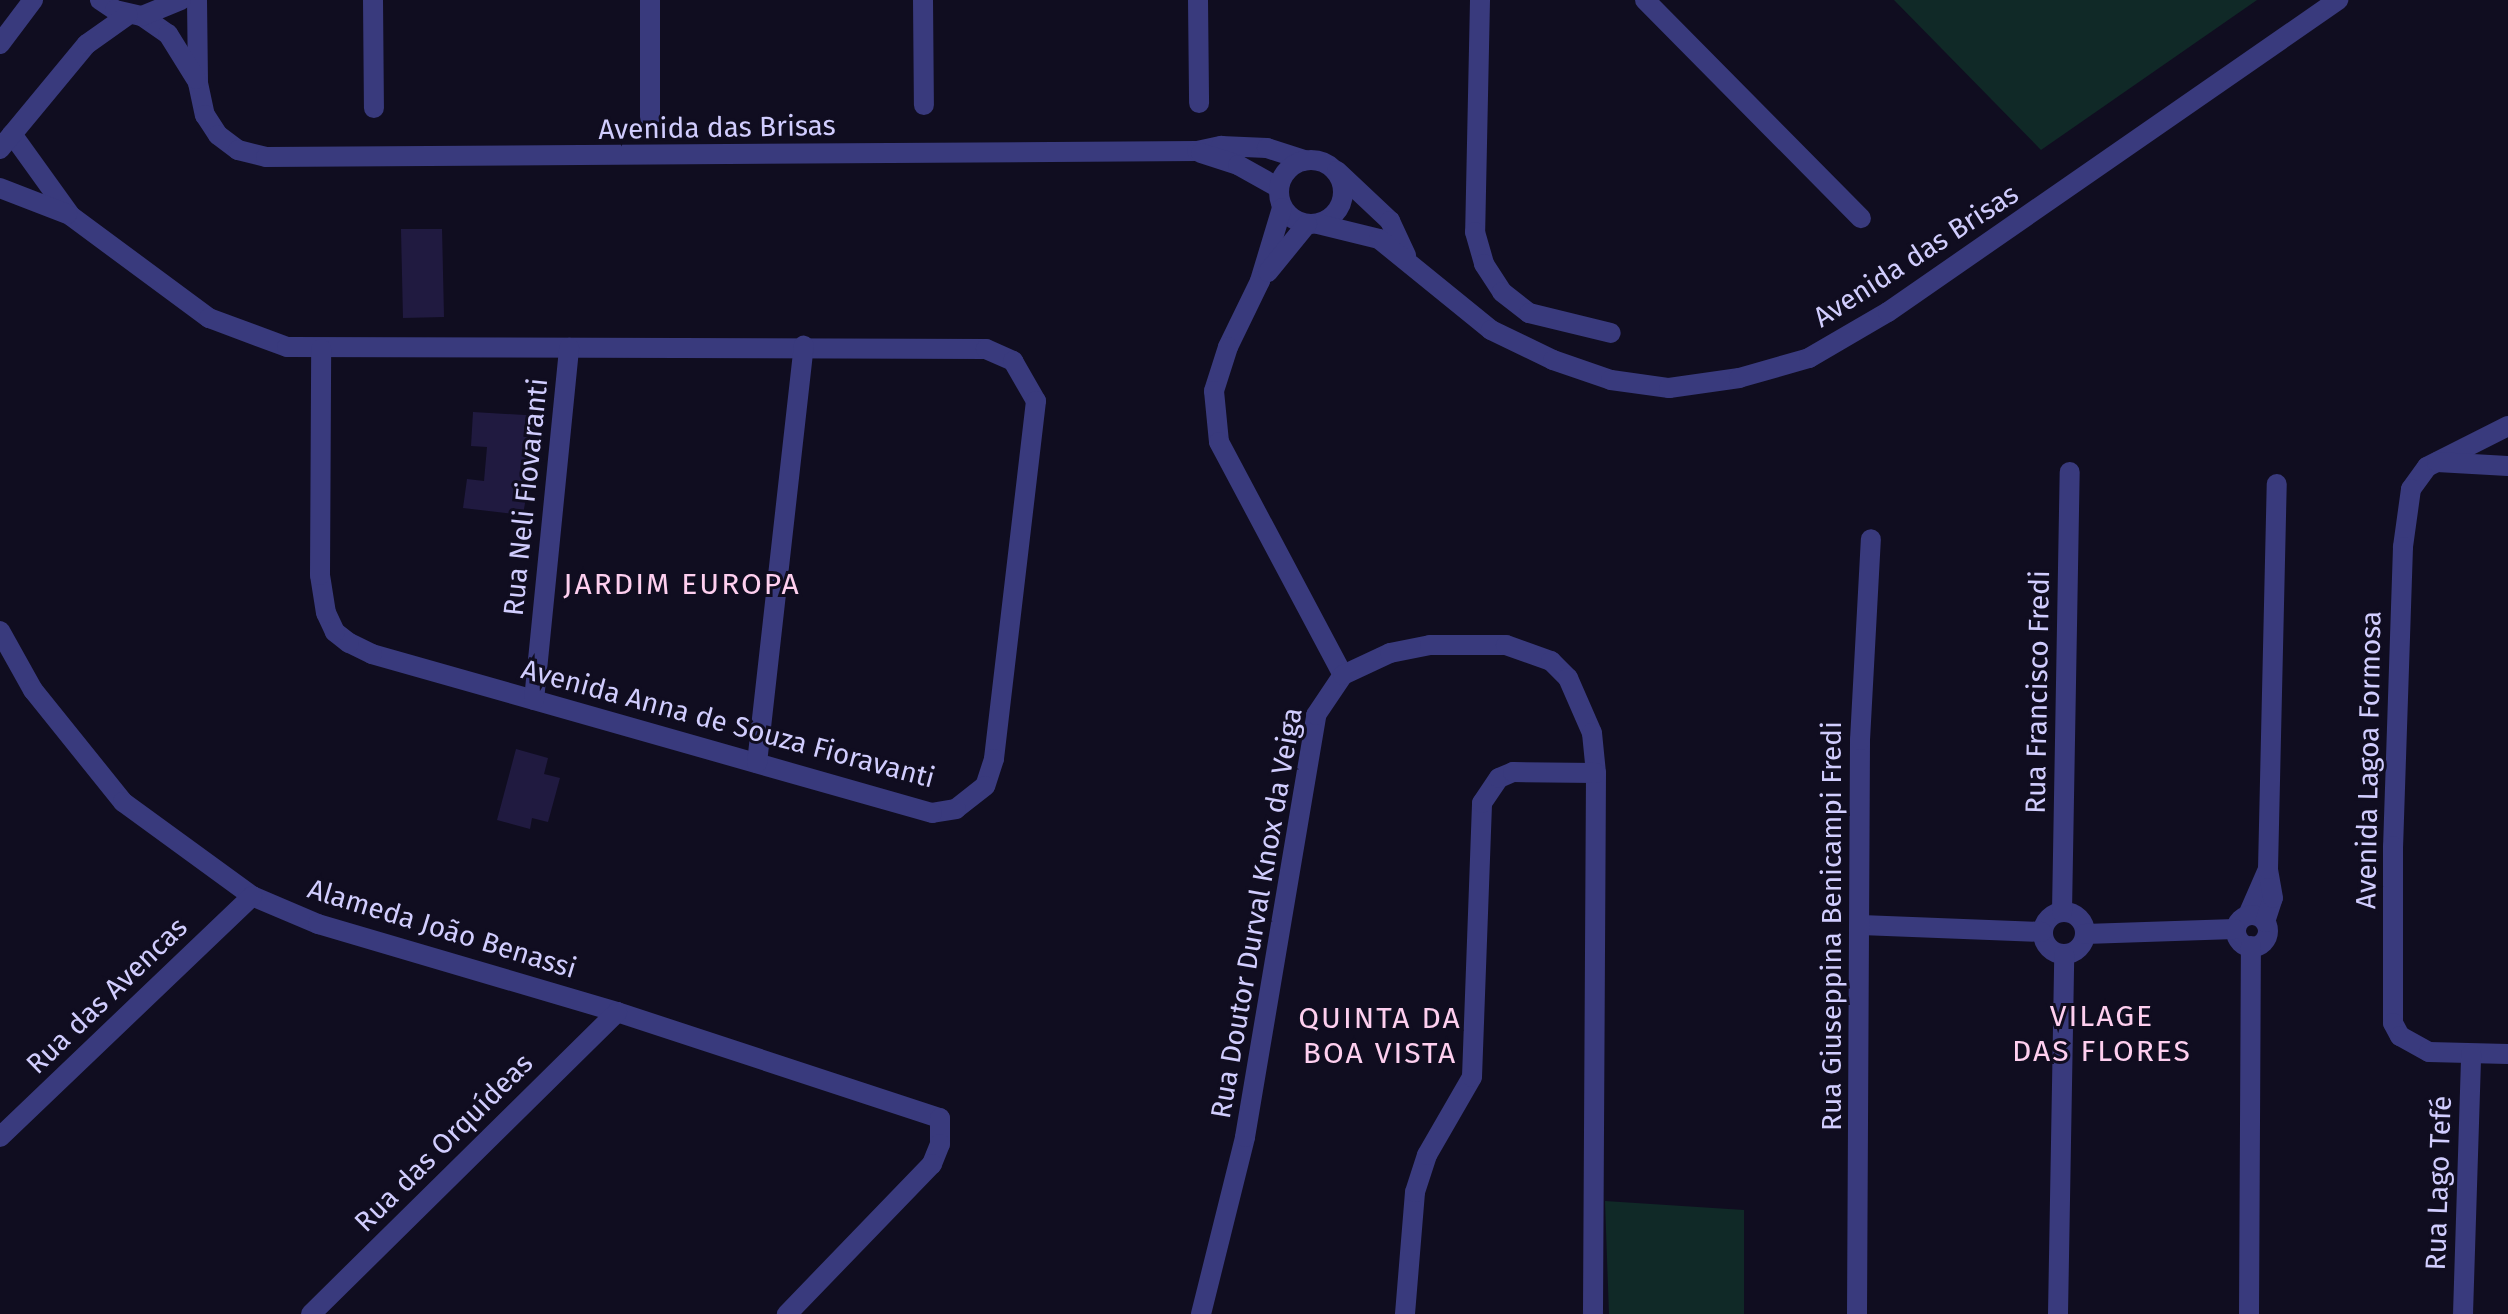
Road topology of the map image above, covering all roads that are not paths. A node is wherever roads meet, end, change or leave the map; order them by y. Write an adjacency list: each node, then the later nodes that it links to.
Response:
1 (33, 0): 13 (street)
2 (100, 0): 12 (street)
3 (181, 0): 12 (street)
4 (197, 0): 14 (street)
5 (373, 0): 17 (street)
6 (650, 0): 18 (street)
7 (923, 0): 16 (street)
8 (1198, 0): 15 (street)
9 (1480, 0): 30 (street)
10 (1645, 0): 26 (street)
11 (2338, 0): 28 (street, Avenida das Brisas)
12 (135, 16): 14 (street); 19 (street)
13 (0, 44)
14 (198, 83): 20 (street, Avenida das Brisas)
15 (1199, 103)
16 (924, 105)
17 (374, 108)
18 (650, 117)
19 (6, 142): 25 (street, Avenida Anna de Souza Fioravanti)
20 (1197, 151): 21 (street, Avenida das Brisas); 24 (street, Avenida das Brisas)
21 (1305, 160): 22 (street); 24 (street)
22 (1333, 169): 27 (street); 28 (street, Avenida das Brisas)
23 (0, 188): 25 (street, Avenida Anna de Souza Fioravanti)
24 (1280, 198): 27 (street); 29 (street)
25 (71, 216): 33 (street, Avenida Anna de Souza Fioravanti)
26 (1861, 218)
27 (1313, 224): 28 (street, Avenida das Brisas); 29 (street)
28 (1406, 256)
29 (1260, 281): 43 (street)
30 (1611, 333)
31 (804, 346): 32 (street, Avenida Anna de Souza Fioravanti); 45 (street); 45 (street, Avenida Anna de Souza Fioravanti)
32 (569, 348): 33 (street, Avenida Anna de Souza Fioravanti); 44 (street, Rua Neli Fiovaranti)
33 (321, 349): 44 (street, Avenida Anna de Souza Fioravanti)
34 (2508, 426): 35 (street, Avenida Lagoa Formosa)
35 (2437, 462): 36 (street); 56 (street, Avenida Lagoa Formosa)
36 (2508, 466)
37 (2070, 472): 48 (street, Rua Francisco Fredi)
38 (2277, 484): 49 (street)
39 (1871, 539): 50 (street, Rua Giuseppina Benicampi Fredi)
40 (0, 631): 42 (street)
41 (0, 644): 42 (street)
42 (15, 658): 47 (street, Alameda João Benassi)
43 (1343, 675): 46 (street); 62 (street, Rua Doutor Durval Knox da Veiga)
44 (534, 700): 45 (street, Avenida Anna de Souza Fioravanti)
45 (757, 763)
46 (1596, 773): 59 (street); 63 (street)
47 (252, 896): 55 (street, Alameda João Benassi); 58 (street, Rua das Avencas)
48 (2062, 912): 51 (street); 52 (street)
49 (2249, 922): 52 (street); 53 (street); 53 (street)
50 (1861, 925): 51 (street); 64 (street, Rua Giuseppina Benicampi Fredi)
51 (2042, 932): 54 (street)
52 (2085, 934): 54 (street)
53 (2251, 946): 66 (street)
54 (2064, 955): 65 (street)
55 (617, 1012): 60 (street, Rua das Orquídeas); 61 (street, Alameda João Benassi)
56 (2471, 1054): 57 (street); 67 (street, Rua Lago Tefé)
57 (2508, 1054)
58 (0, 1137)
59 (1596, 1311)
60 (311, 1314)
61 (787, 1314)
62 (1201, 1314)
63 (1405, 1314)
64 (1857, 1314)
65 (2058, 1314)
66 (2249, 1314)
67 (2463, 1314)

